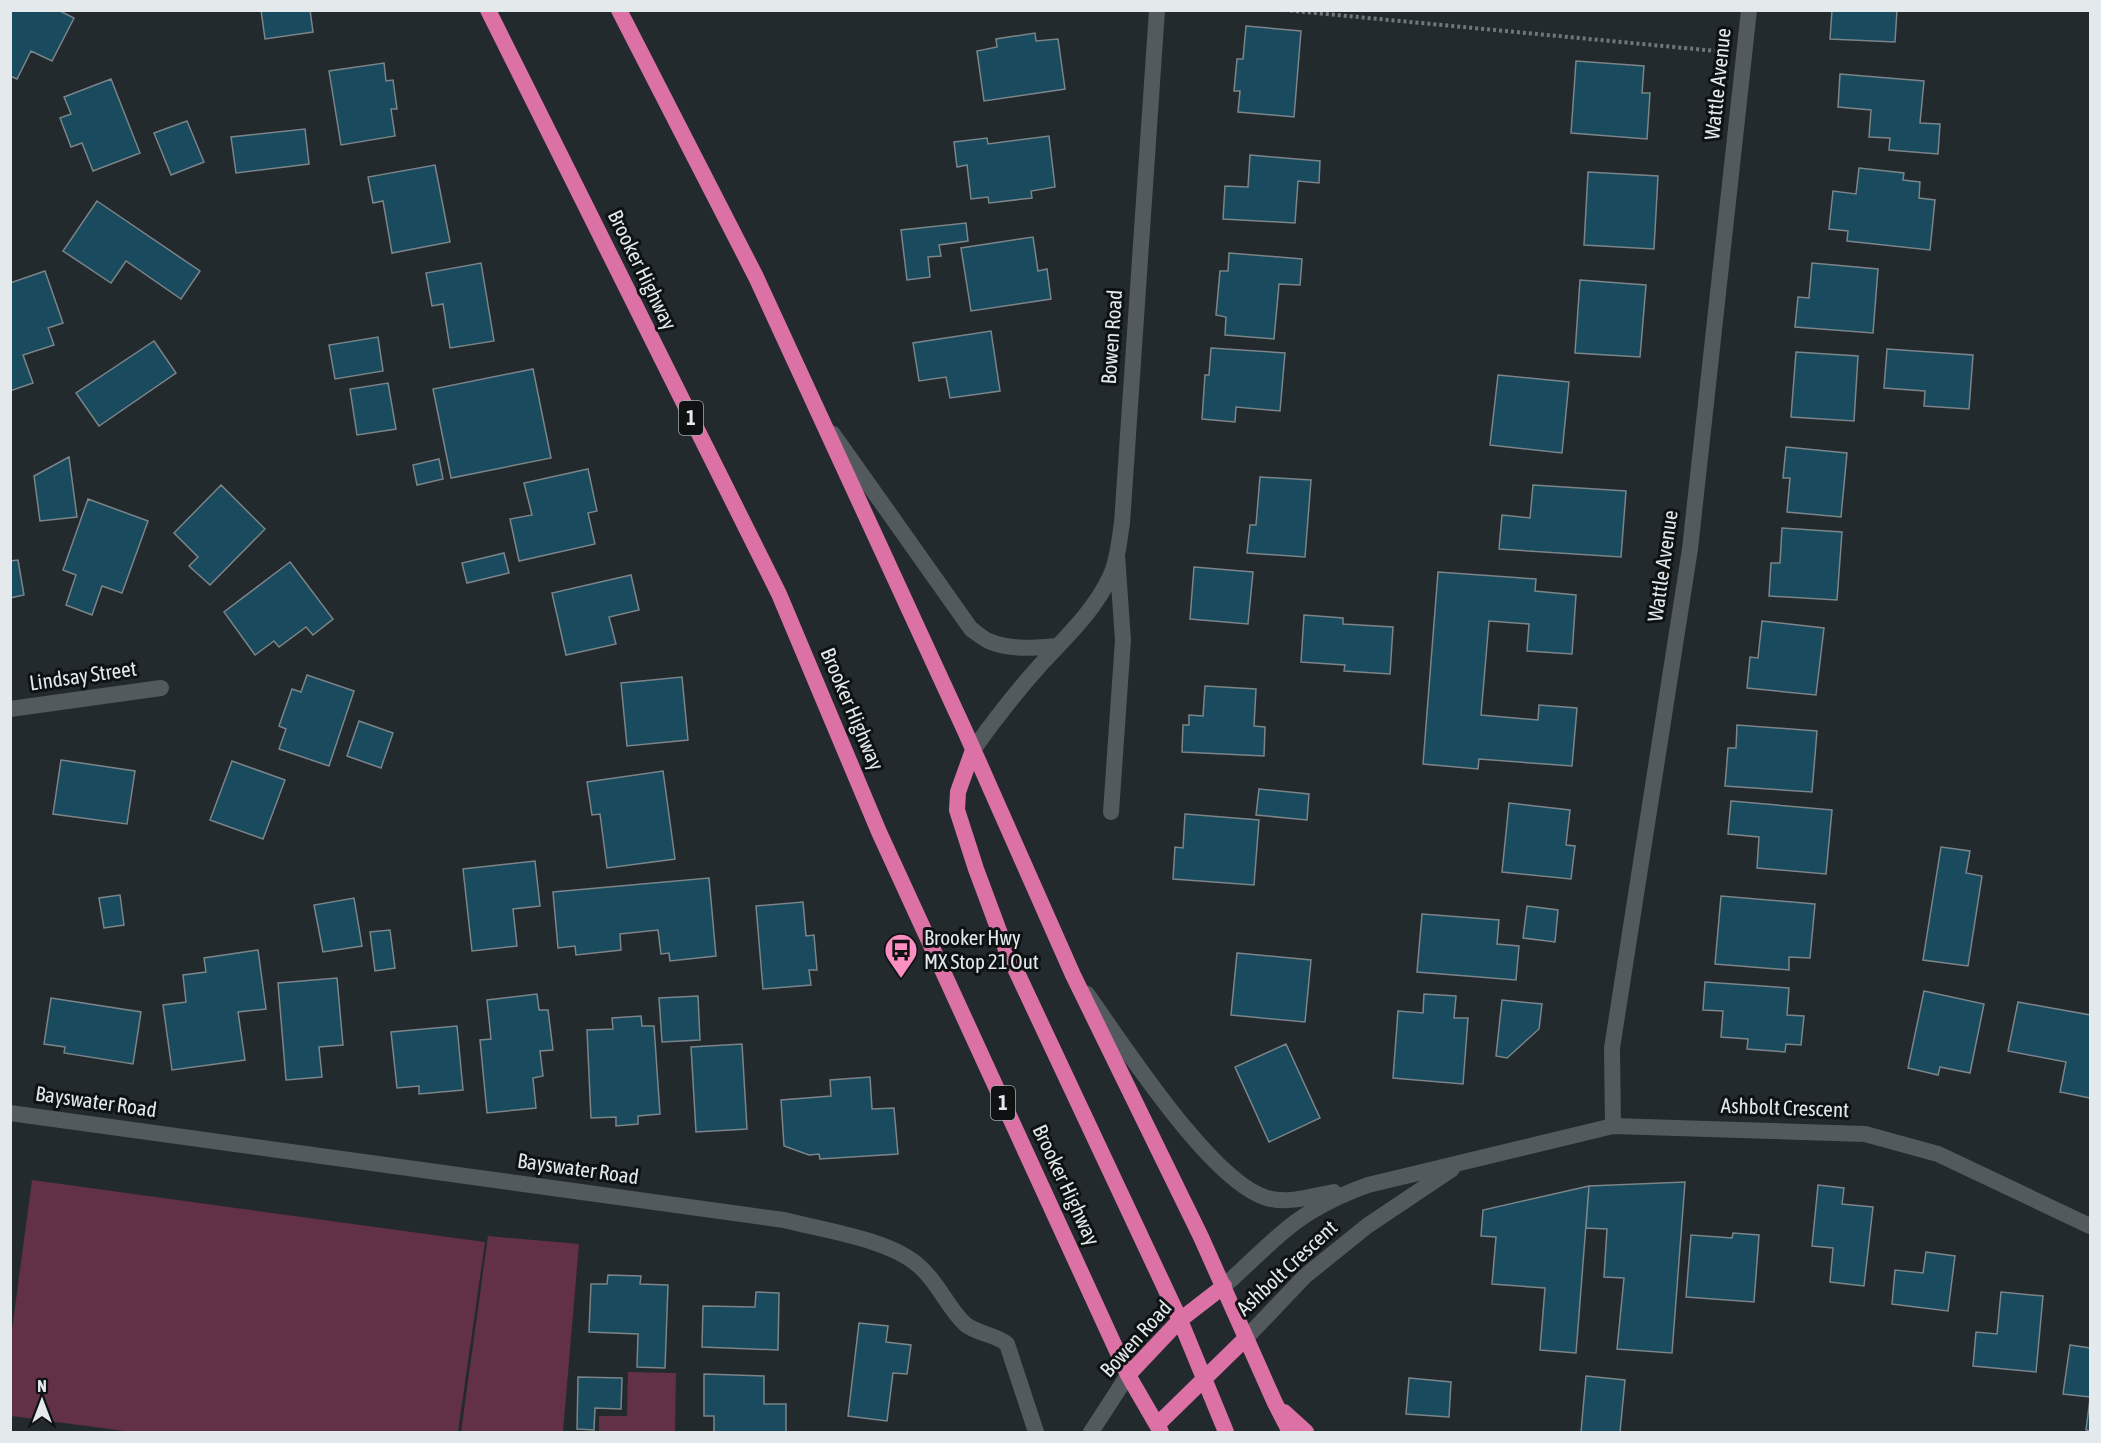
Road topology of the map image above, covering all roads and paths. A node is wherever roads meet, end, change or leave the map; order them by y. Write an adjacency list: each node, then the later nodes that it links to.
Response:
1 (488, 10): 23 (highway, Brooker Highway / 1)
2 (619, 10): 7 (highway)
3 (1157, 10): 8 (street, Bowen Road)
4 (1284, 10): 6 (path)
5 (1749, 10): 6 (street, Wattle Avenue)
6 (1744, 53): 16 (street, Wattle Avenue)
7 (819, 414): 9 (street); 12 (highway)
8 (1117, 554): 9 (street, Bowen Road); 13 (street)
9 (1057, 646): 12 (street, Bowen Road)
10 (161, 688): 11 (street, Lindsay Street)
11 (10, 709)
12 (973, 750): 14 (highway); 21 (highway)
13 (1112, 812)
14 (1073, 975): 18 (street); 20 (highway)
15 (10, 1113): 27 (street, Bayswater Road)
16 (1613, 1125): 17 (street, Ashbolt Crescent); 19 (street, Ashbolt Crescent)
17 (1462, 1161): 18 (street, Ashbolt Crescent); 22 (street, Ashbolt Crescent)
18 (1368, 1185): 20 (street, Ashbolt Crescent)
19 (2091, 1226)
20 (1224, 1286): 21 (highway, Bowen Road); 22 (highway)
21 (1180, 1320): 23 (highway, Bowen Road); 24 (highway)
22 (1246, 1338): 24 (highway, Ashbolt Crescent); 25 (highway)
23 (1128, 1375): 26 (highway, Brooker Highway / 1); 28 (street, Bowen Road)
24 (1204, 1379): 26 (highway, Ashbolt Crescent); 29 (highway)
25 (1275, 1403): 30 (highway); 31 (highway)
26 (1156, 1430)
27 (1036, 1432)
28 (1091, 1432)
29 (1226, 1432)
30 (1290, 1432)
31 (1306, 1432)

